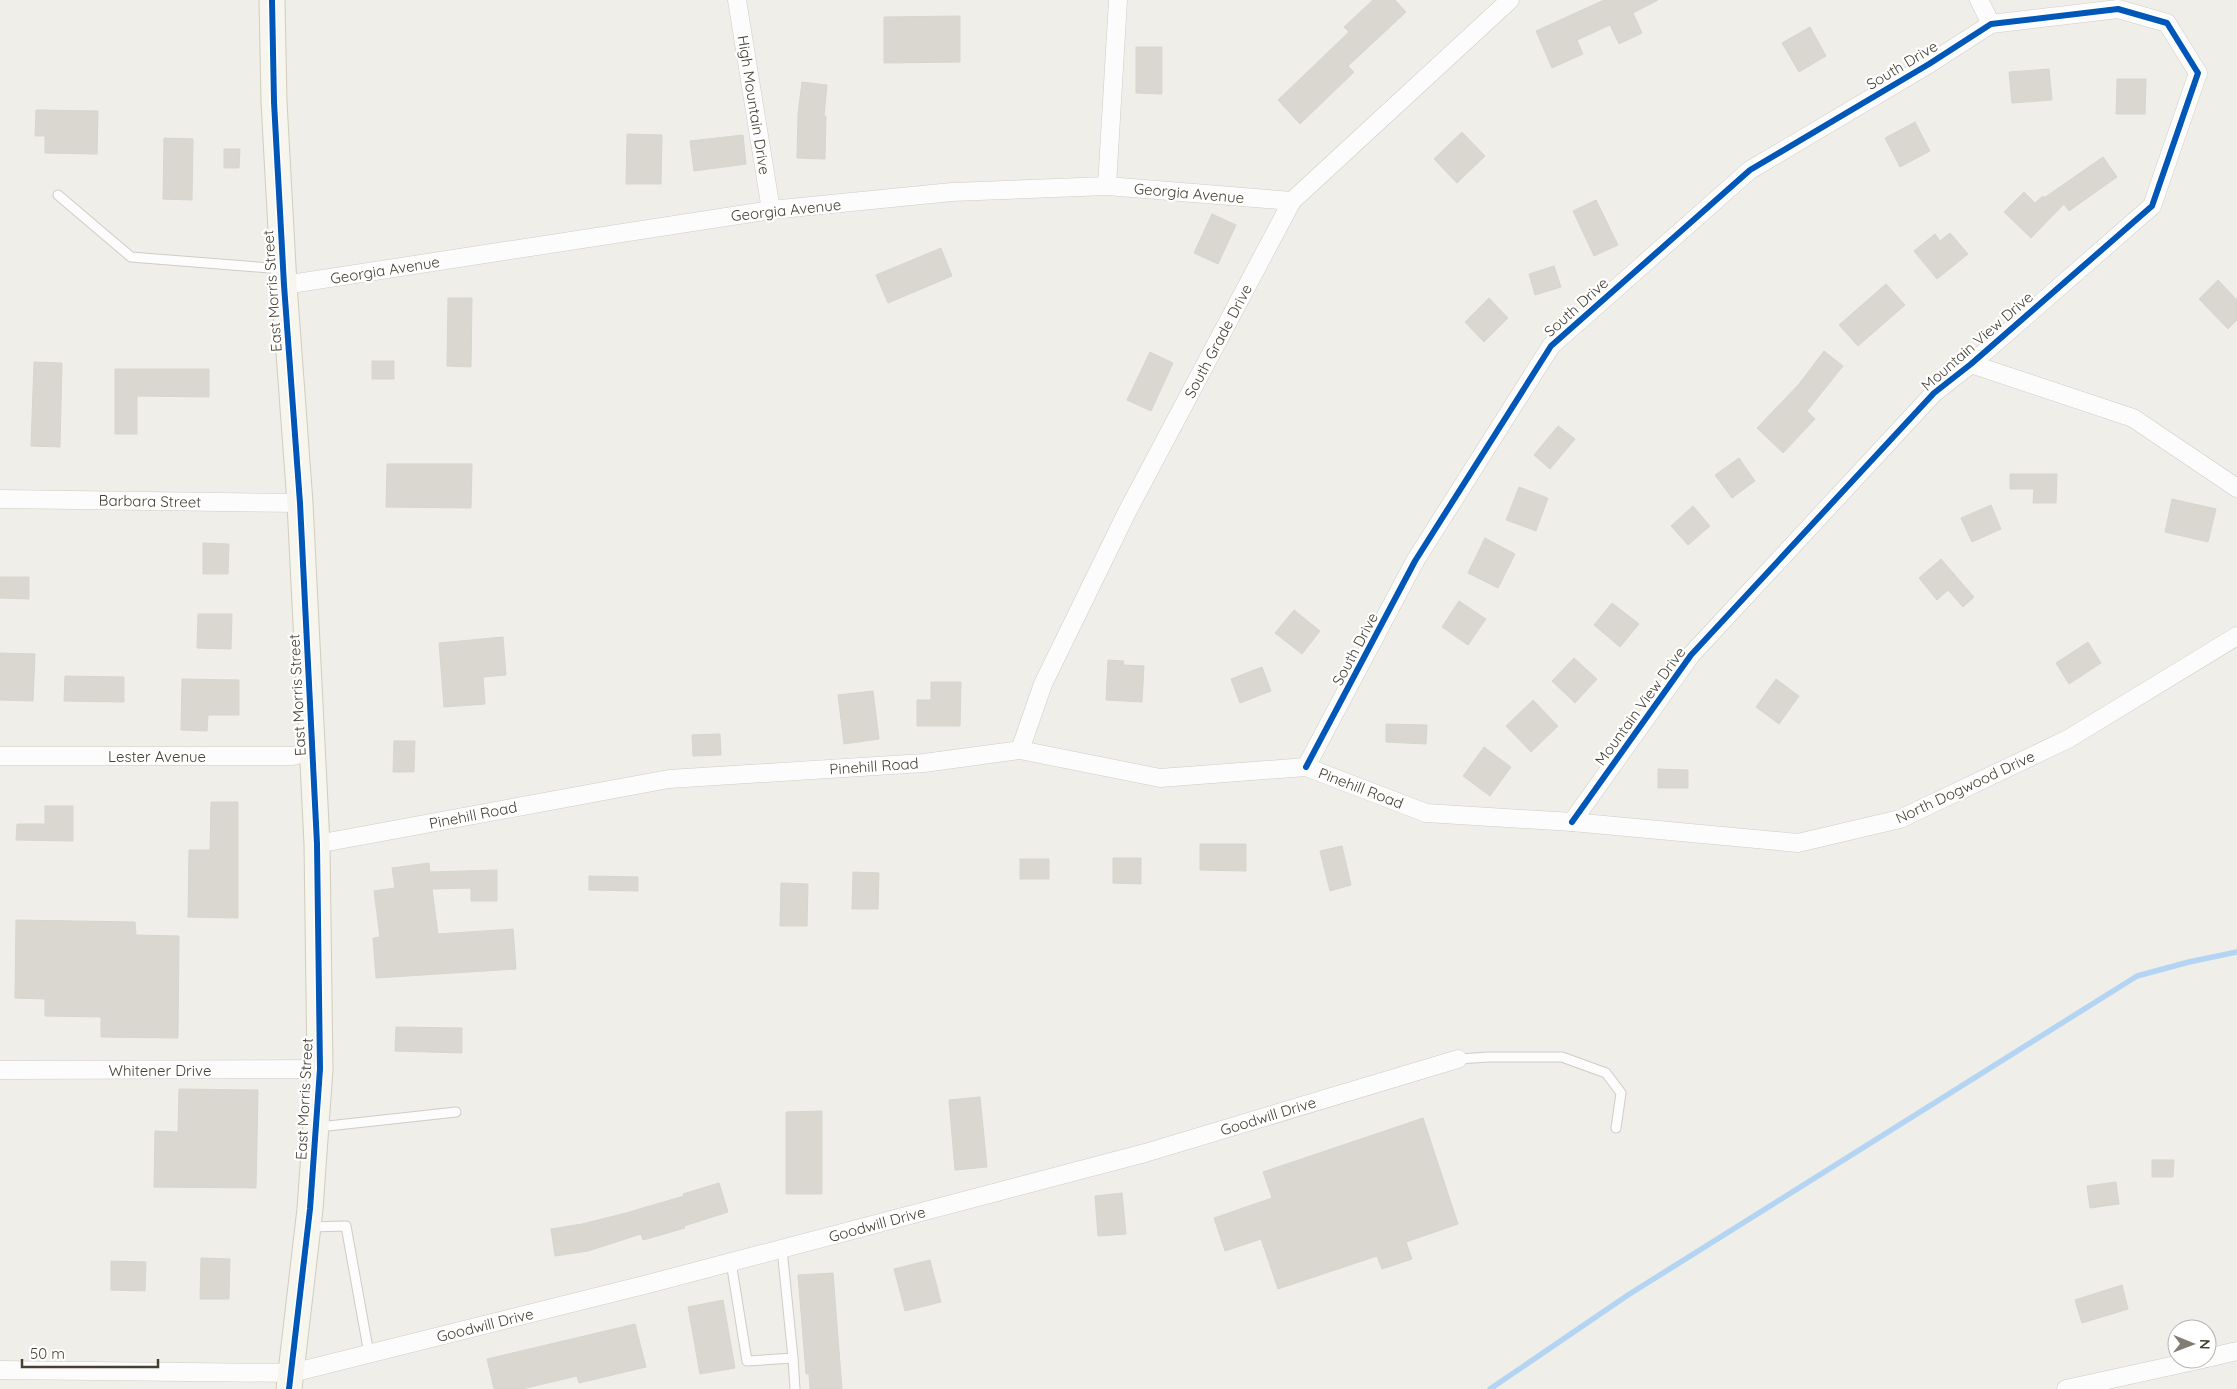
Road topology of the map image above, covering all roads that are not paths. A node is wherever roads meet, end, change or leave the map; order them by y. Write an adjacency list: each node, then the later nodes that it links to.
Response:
1 (272, 0): 11 (main road, East Morris Street)
2 (737, 0): 10 (street, High Mountain Drive)
3 (1118, 0): 7 (street)
4 (1510, 0): 9 (street, South Grade Drive)
5 (1979, 0): 6 (street)
6 (1991, 24): 12 (street, Mountain View Drive); 20 (street, South Drive)
7 (1107, 186): 9 (street, Georgia Avenue); 10 (street, Georgia Avenue)
8 (58, 194): 11 (lane)
9 (1292, 201): 18 (street, South Grade Drive)
10 (771, 210): 11 (street, Georgia Avenue)
11 (283, 277): 15 (main road, East Morris Street)
12 (1971, 364): 13 (street); 22 (street, Mountain View Drive)
13 (2237, 488)
14 (0, 499): 15 (street, Barbara Street)
15 (300, 503): 17 (main road, East Morris Street)
16 (2237, 636): 22 (street, North Dogwood Drive)
17 (312, 750): 19 (street, Lester Avenue); 23 (main road, East Morris Street)
18 (1020, 750): 20 (street, Pinehill Road); 23 (street, Pinehill Road)
19 (0, 756)
20 (1306, 767): 21 (street, Pinehill Road)
21 (1426, 813): 22 (street, North Dogwood Drive)
22 (1572, 822)
23 (317, 844): 25 (main road, East Morris Street)
24 (1458, 1059): 29 (lane); 31 (street, Goodwill Drive)
25 (320, 1069): 26 (street, Whitener Drive); 28 (main road, East Morris Street)
26 (0, 1070)
27 (456, 1112): 28 (lane)
28 (316, 1127): 30 (main road, East Morris Street)
29 (1616, 1128)
30 (308, 1227): 34 (lane); 39 (main road, East Morris Street)
31 (782, 1249): 32 (street, Goodwill Drive); 36 (lane)
32 (731, 1262): 34 (street, Goodwill Drive); 36 (lane)
33 (2237, 1351): 35 (street)
34 (369, 1354): 39 (street, Goodwill Drive)
35 (2217, 1356)
36 (793, 1358): 40 (lane)
37 (2167, 1367): 41 (street)
38 (0, 1370): 39 (street, Goodwill Drive)
39 (291, 1381)
40 (795, 1389)
41 (2066, 1389)

